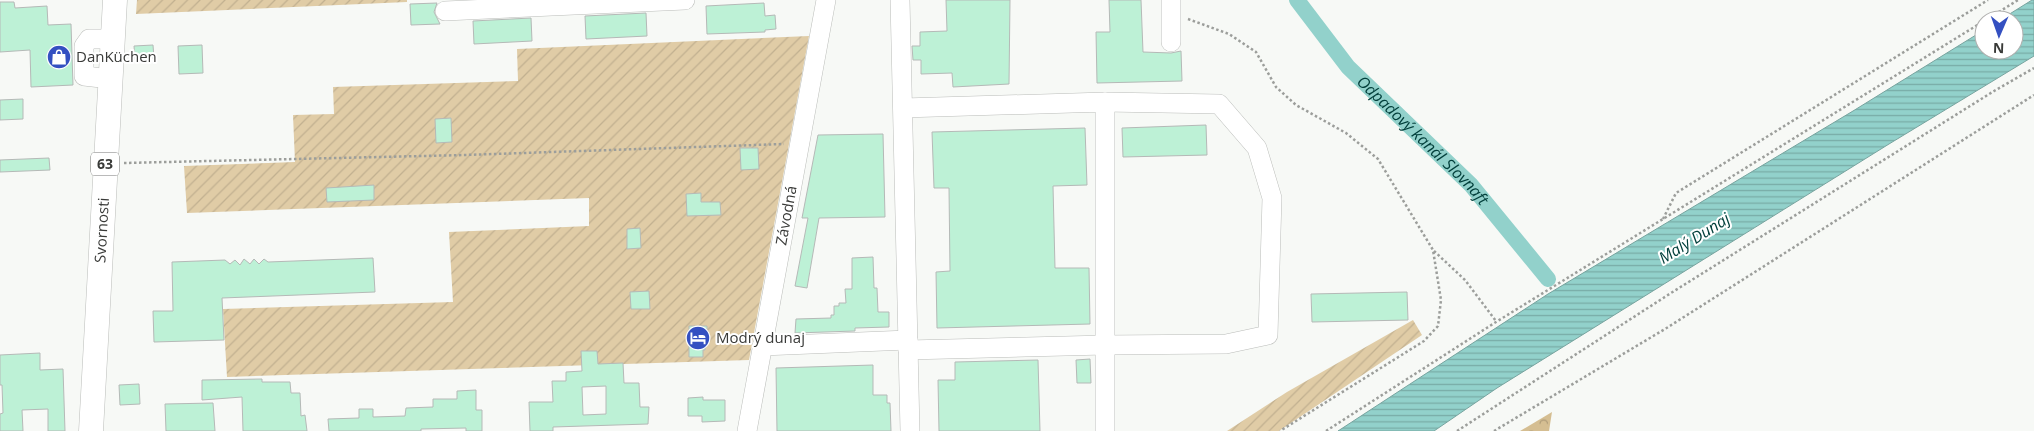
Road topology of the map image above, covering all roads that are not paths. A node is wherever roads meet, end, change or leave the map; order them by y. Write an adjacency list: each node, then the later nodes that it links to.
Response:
1 (114, 0): 13 (main road, Svornosti / 63)
2 (684, 0): 6 (street)
3 (826, 0): 12 (street, Závodná)
4 (900, 0): 9 (street)
5 (1171, 5): 7 (street)
6 (445, 11)
7 (1171, 42)
8 (1105, 102): 9 (street); 11 (street); 11 (street)
9 (904, 108): 10 (street)
10 (908, 345): 11 (street); 12 (street); 15 (street)
11 (1105, 345): 16 (street)
12 (762, 346): 14 (street, Závodná)
13 (91, 431)
14 (747, 431)
15 (910, 431)
16 (1105, 431)

